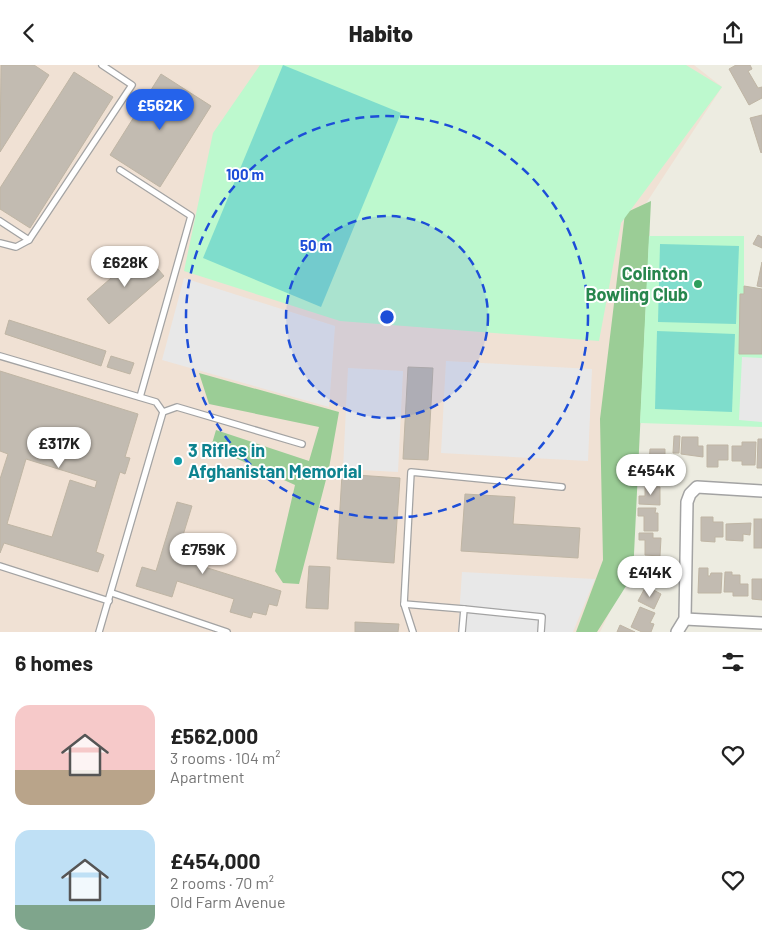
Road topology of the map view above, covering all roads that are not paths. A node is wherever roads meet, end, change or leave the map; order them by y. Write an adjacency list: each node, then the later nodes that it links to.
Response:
1 (102, 65): 4 (lane)
2 (120, 170): 7 (lane)
3 (0, 221): 4 (lane)
4 (29, 240): 5 (lane)
5 (0, 243)
6 (0, 356): 7 (lane)
7 (140, 397): 8 (lane)
8 (163, 412): 9 (lane); 13 (lane)
9 (302, 444)
10 (562, 487): 15 (lane)
11 (762, 491): 17 (street)
12 (0, 566): 14 (lane)
13 (112, 593): 14 (lane); 20 (lane)
14 (109, 601): 19 (lane)
15 (404, 604): 16 (lane); 21 (lane)
16 (464, 609): 22 (lane); 23 (lane)
17 (685, 619): 18 (street); 24 (street)
18 (762, 623)
19 (99, 632)
20 (227, 632)
21 (413, 632)
22 (462, 632)
23 (542, 632)
24 (677, 632)

